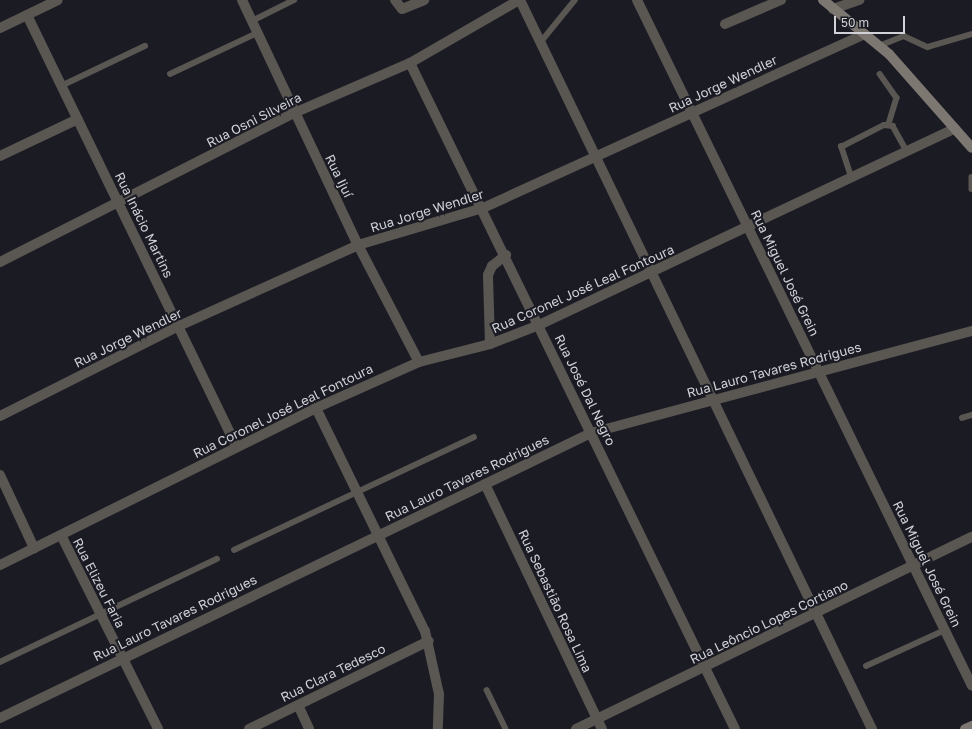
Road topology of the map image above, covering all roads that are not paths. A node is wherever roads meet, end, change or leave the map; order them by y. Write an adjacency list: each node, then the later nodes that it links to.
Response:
1 (58, 0): 13 (street)
2 (242, 0): 14 (street, Rua Ijuí)
3 (294, 0): 14 (lane)
4 (395, 0): 5 (street)
5 (424, 0)
6 (519, 0): 20 (street); 23 (street, Rua Osni Silveira)
7 (575, 0): 20 (lane)
8 (637, 0): 28 (street, Rua Miguel José Grein)
9 (780, 0): 15 (street)
10 (823, 0): 12 (main road)
11 (860, 0): 12 (street)
12 (833, 9): 18 (main road)
13 (27, 15): 16 (street); 26 (street, Rua Inácio Martins)
14 (252, 21): 17 (street, Rua Ijuí)
15 (725, 24)
16 (0, 28)
17 (257, 32): 24 (lane); 27 (street, Rua Ijuí)
18 (864, 34): 22 (main road); 28 (street, Rua Jorge Wendler)
19 (972, 34): 22 (lane)
20 (540, 42): 35 (street)
21 (145, 46): 26 (lane)
22 (879, 46): 31 (main road)
23 (410, 63): 27 (street, Rua Osni Silveira); 40 (street, Rua José Dal Negro)
24 (170, 74)
25 (880, 74): 30 (lane)
26 (61, 86): 29 (street, Rua Inácio Martins)
27 (294, 113): 39 (street, Rua Osni Silveira); 42 (street, Rua Ijuí)
28 (692, 113): 35 (street, Rua Jorge Wendler); 41 (street, Rua Miguel José Grein)
29 (78, 119): 34 (street); 39 (street, Rua Inácio Martins)
30 (889, 124): 33 (lane); 36 (lane)
31 (955, 128): 32 (main road); 33 (street, Rua Coronel José Leal Fontoura)
32 (972, 148)
33 (907, 151): 36 (street, Rua Coronel José Leal Fontoura)
34 (0, 156)
35 (596, 157): 40 (street, Rua Jorge Wendler); 45 (street)
36 (852, 177): 41 (street, Rua Coronel José Leal Fontoura)
37 (972, 177): 38 (lane)
38 (972, 189)
39 (119, 203): 44 (street, Rua Osni Silveira); 47 (street, Rua Inácio Martins)
40 (483, 208): 42 (street, Rua Jorge Wendler); 43 (street, Rua José Dal Negro)
41 (747, 226): 45 (street, Rua Coronel José Leal Fontoura); 51 (street, Rua Miguel José Grein)
42 (358, 245): 47 (street, Rua Jorge Wendler); 50 (street, Rua Ijuí)
43 (506, 256): 46 (street, Rua José Dal Negro); 49 (street)
44 (0, 262)
45 (650, 274): 46 (street, Rua Coronel José Leal Fontoura); 52 (street)
46 (539, 325): 49 (street, Rua Coronel José Leal Fontoura); 57 (street, Rua José Dal Negro)
47 (180, 326): 55 (street, Rua Jorge Wendler); 59 (street, Rua Inácio Martins)
48 (972, 331): 51 (street, Rua Lauro Tavares Rodrigues)
49 (490, 344): 50 (street, Rua Coronel José Leal Fontoura)
50 (418, 362): 53 (street, Rua Coronel José Leal Fontoura)
51 (819, 372): 52 (street, Rua Lauro Tavares Rodrigues); 70 (street, Rua Miguel José Grein)
52 (713, 400): 57 (street, Rua Lauro Tavares Rodrigues); 71 (street)
53 (316, 408): 59 (street, Rua Coronel José Leal Fontoura); 62 (street)
54 (972, 415): 56 (lane)
55 (0, 416)
56 (962, 418)
57 (591, 433): 61 (street, Rua Lauro Tavares Rodrigues); 78 (street, Rua José Dal Negro)
58 (474, 437): 62 (lane)
59 (237, 447): 63 (street, Rua Coronel José Leal Fontoura)
60 (0, 475): 66 (street)
61 (485, 484): 64 (street, Rua Lauro Tavares Rodrigues); 83 (street, Rua Sebastião Rosa Lima)
62 (357, 490): 64 (street); 67 (lane)
63 (61, 534): 66 (street, Rua Coronel José Leal Fontoura); 72 (street, Rua Elizeu Faria)
64 (380, 534): 74 (street); 75 (street, Rua Lauro Tavares Rodrigues)
65 (972, 537): 70 (street, Rua Leôncio Lopes Cortiano)
66 (34, 548): 69 (street, Rua Coronel José Leal Fontoura)
67 (234, 550)
68 (217, 560): 72 (lane)
69 (0, 565)
70 (913, 566): 71 (street, Rua Leôncio Lopes Cortiano); 73 (street, Rua Miguel José Grein)
71 (816, 613): 78 (street, Rua Leôncio Lopes Cortiano); 92 (street)
72 (101, 615): 75 (street, Rua Elizeu Faria); 76 (lane)
73 (945, 630): 77 (lane); 79 (street, Rua Miguel José Grein)
74 (429, 641): 81 (street, Rua Clara Tedesco); 88 (street)
75 (122, 657): 82 (street, Rua Lauro Tavares Rodrigues); 85 (street, Rua Elizeu Faria)
76 (0, 662)
77 (866, 666)
78 (705, 667): 83 (street, Rua Leôncio Lopes Cortiano); 91 (street, Rua José Dal Negro)
79 (972, 686)
80 (487, 690): 89 (lane)
81 (298, 705): 86 (street, Rua Clara Tedesco); 87 (street)
82 (0, 718)
83 (600, 724): 90 (street, Rua Leôncio Lopes Cortiano)
84 (972, 726): 93 (main road)
85 (158, 729)
86 (249, 729)
87 (309, 729)
88 (438, 729)
89 (506, 729)
90 (576, 729)
91 (736, 729)
92 (872, 729)
93 (965, 729)

